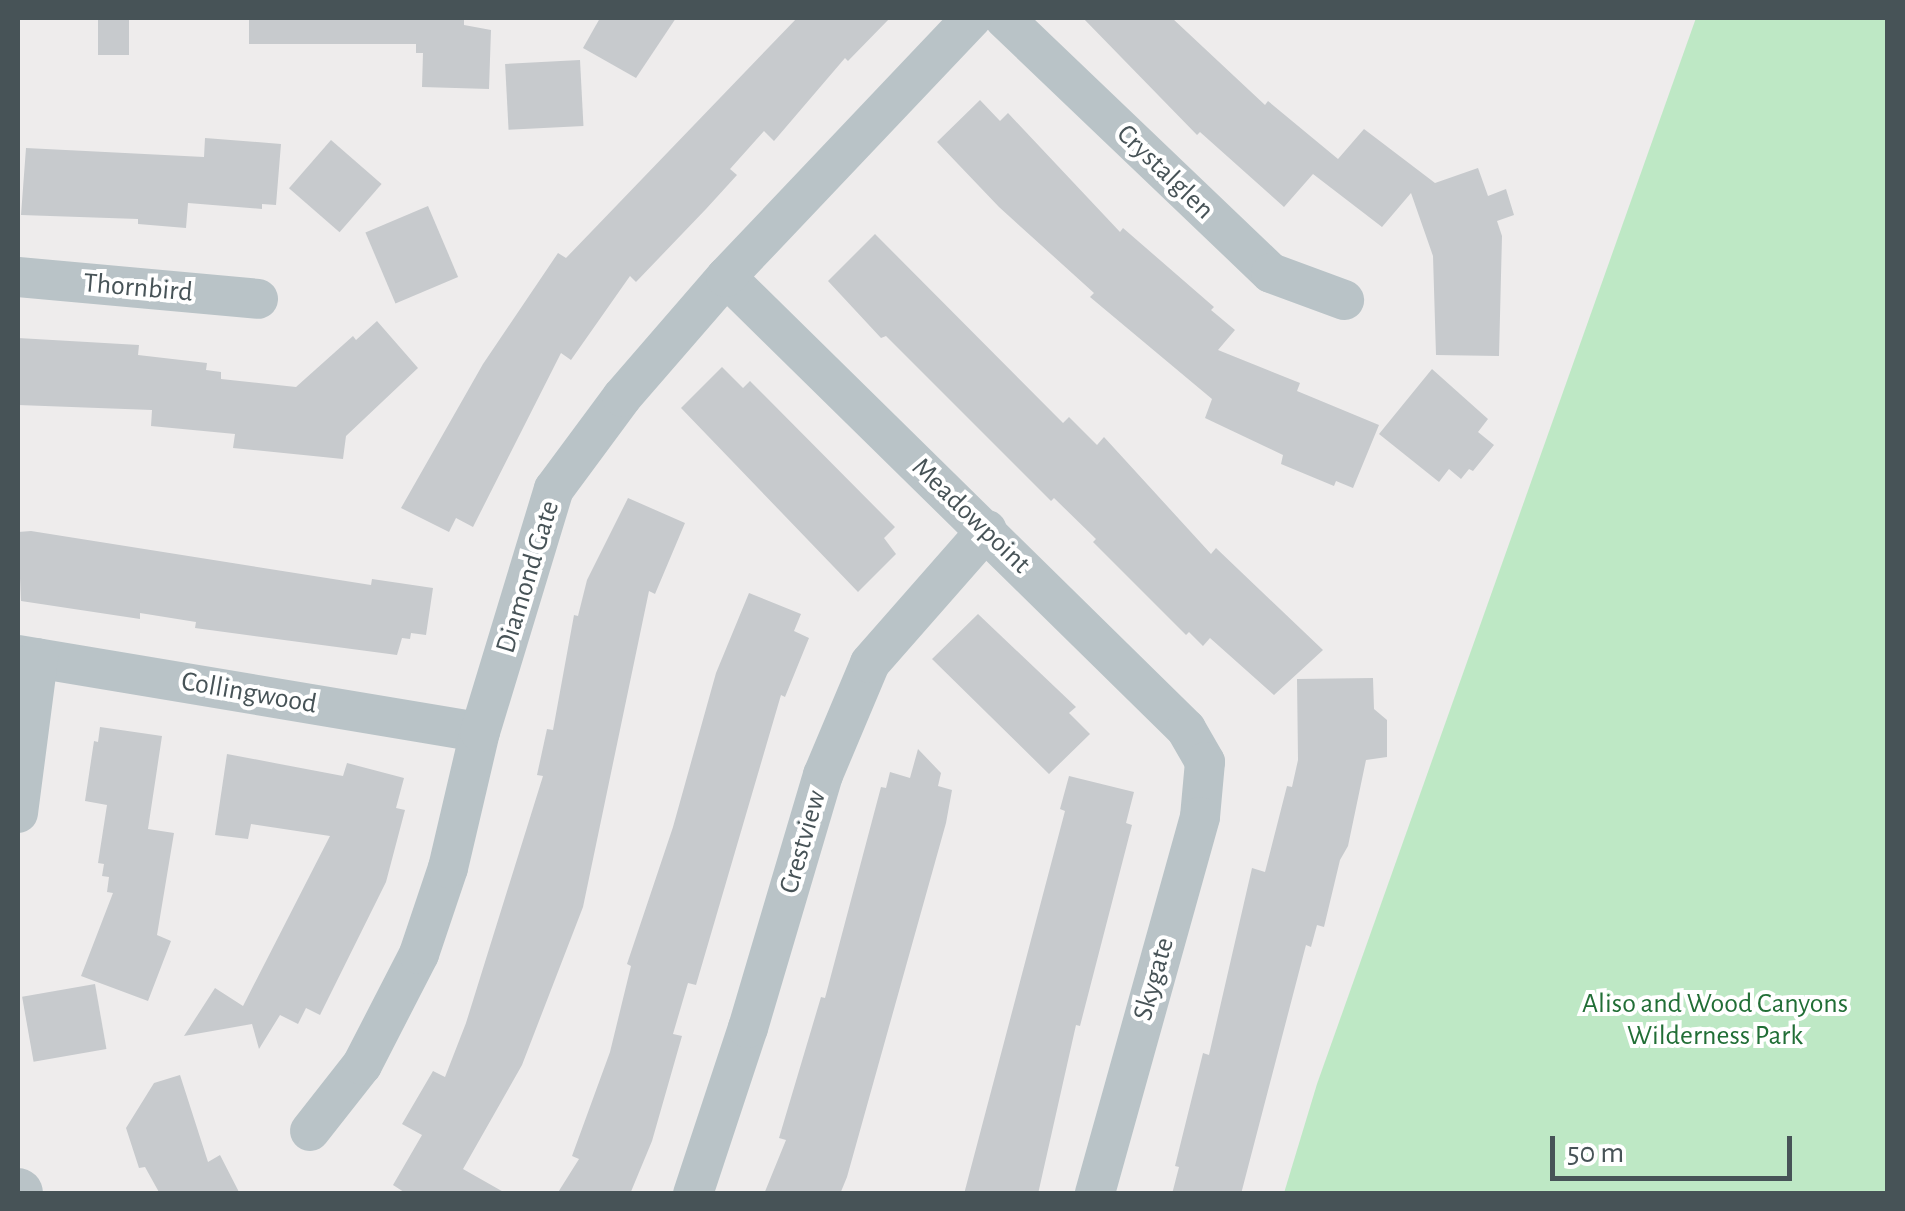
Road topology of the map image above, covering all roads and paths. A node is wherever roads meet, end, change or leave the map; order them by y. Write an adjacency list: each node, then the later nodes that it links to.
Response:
1 (972, 18): 4 (street, Diamond Gate)
2 (1004, 18): 6 (street, Crystalglen)
3 (18, 277): 5 (street, Thornbird)
4 (726, 277): 7 (street, Meadowpoint); 9 (street, Diamond Gate)
5 (258, 299)
6 (1344, 300)
7 (986, 530): 10 (street, Meadowpoint); 13 (street, Crestview)
8 (28, 657): 9 (street, Collingwood); 11 (street)
9 (480, 732): 12 (street, Diamond Gate)
10 (1205, 762): 14 (street, Skygate)
11 (18, 813)
12 (310, 1131)
13 (693, 1194)
14 (1095, 1194)

